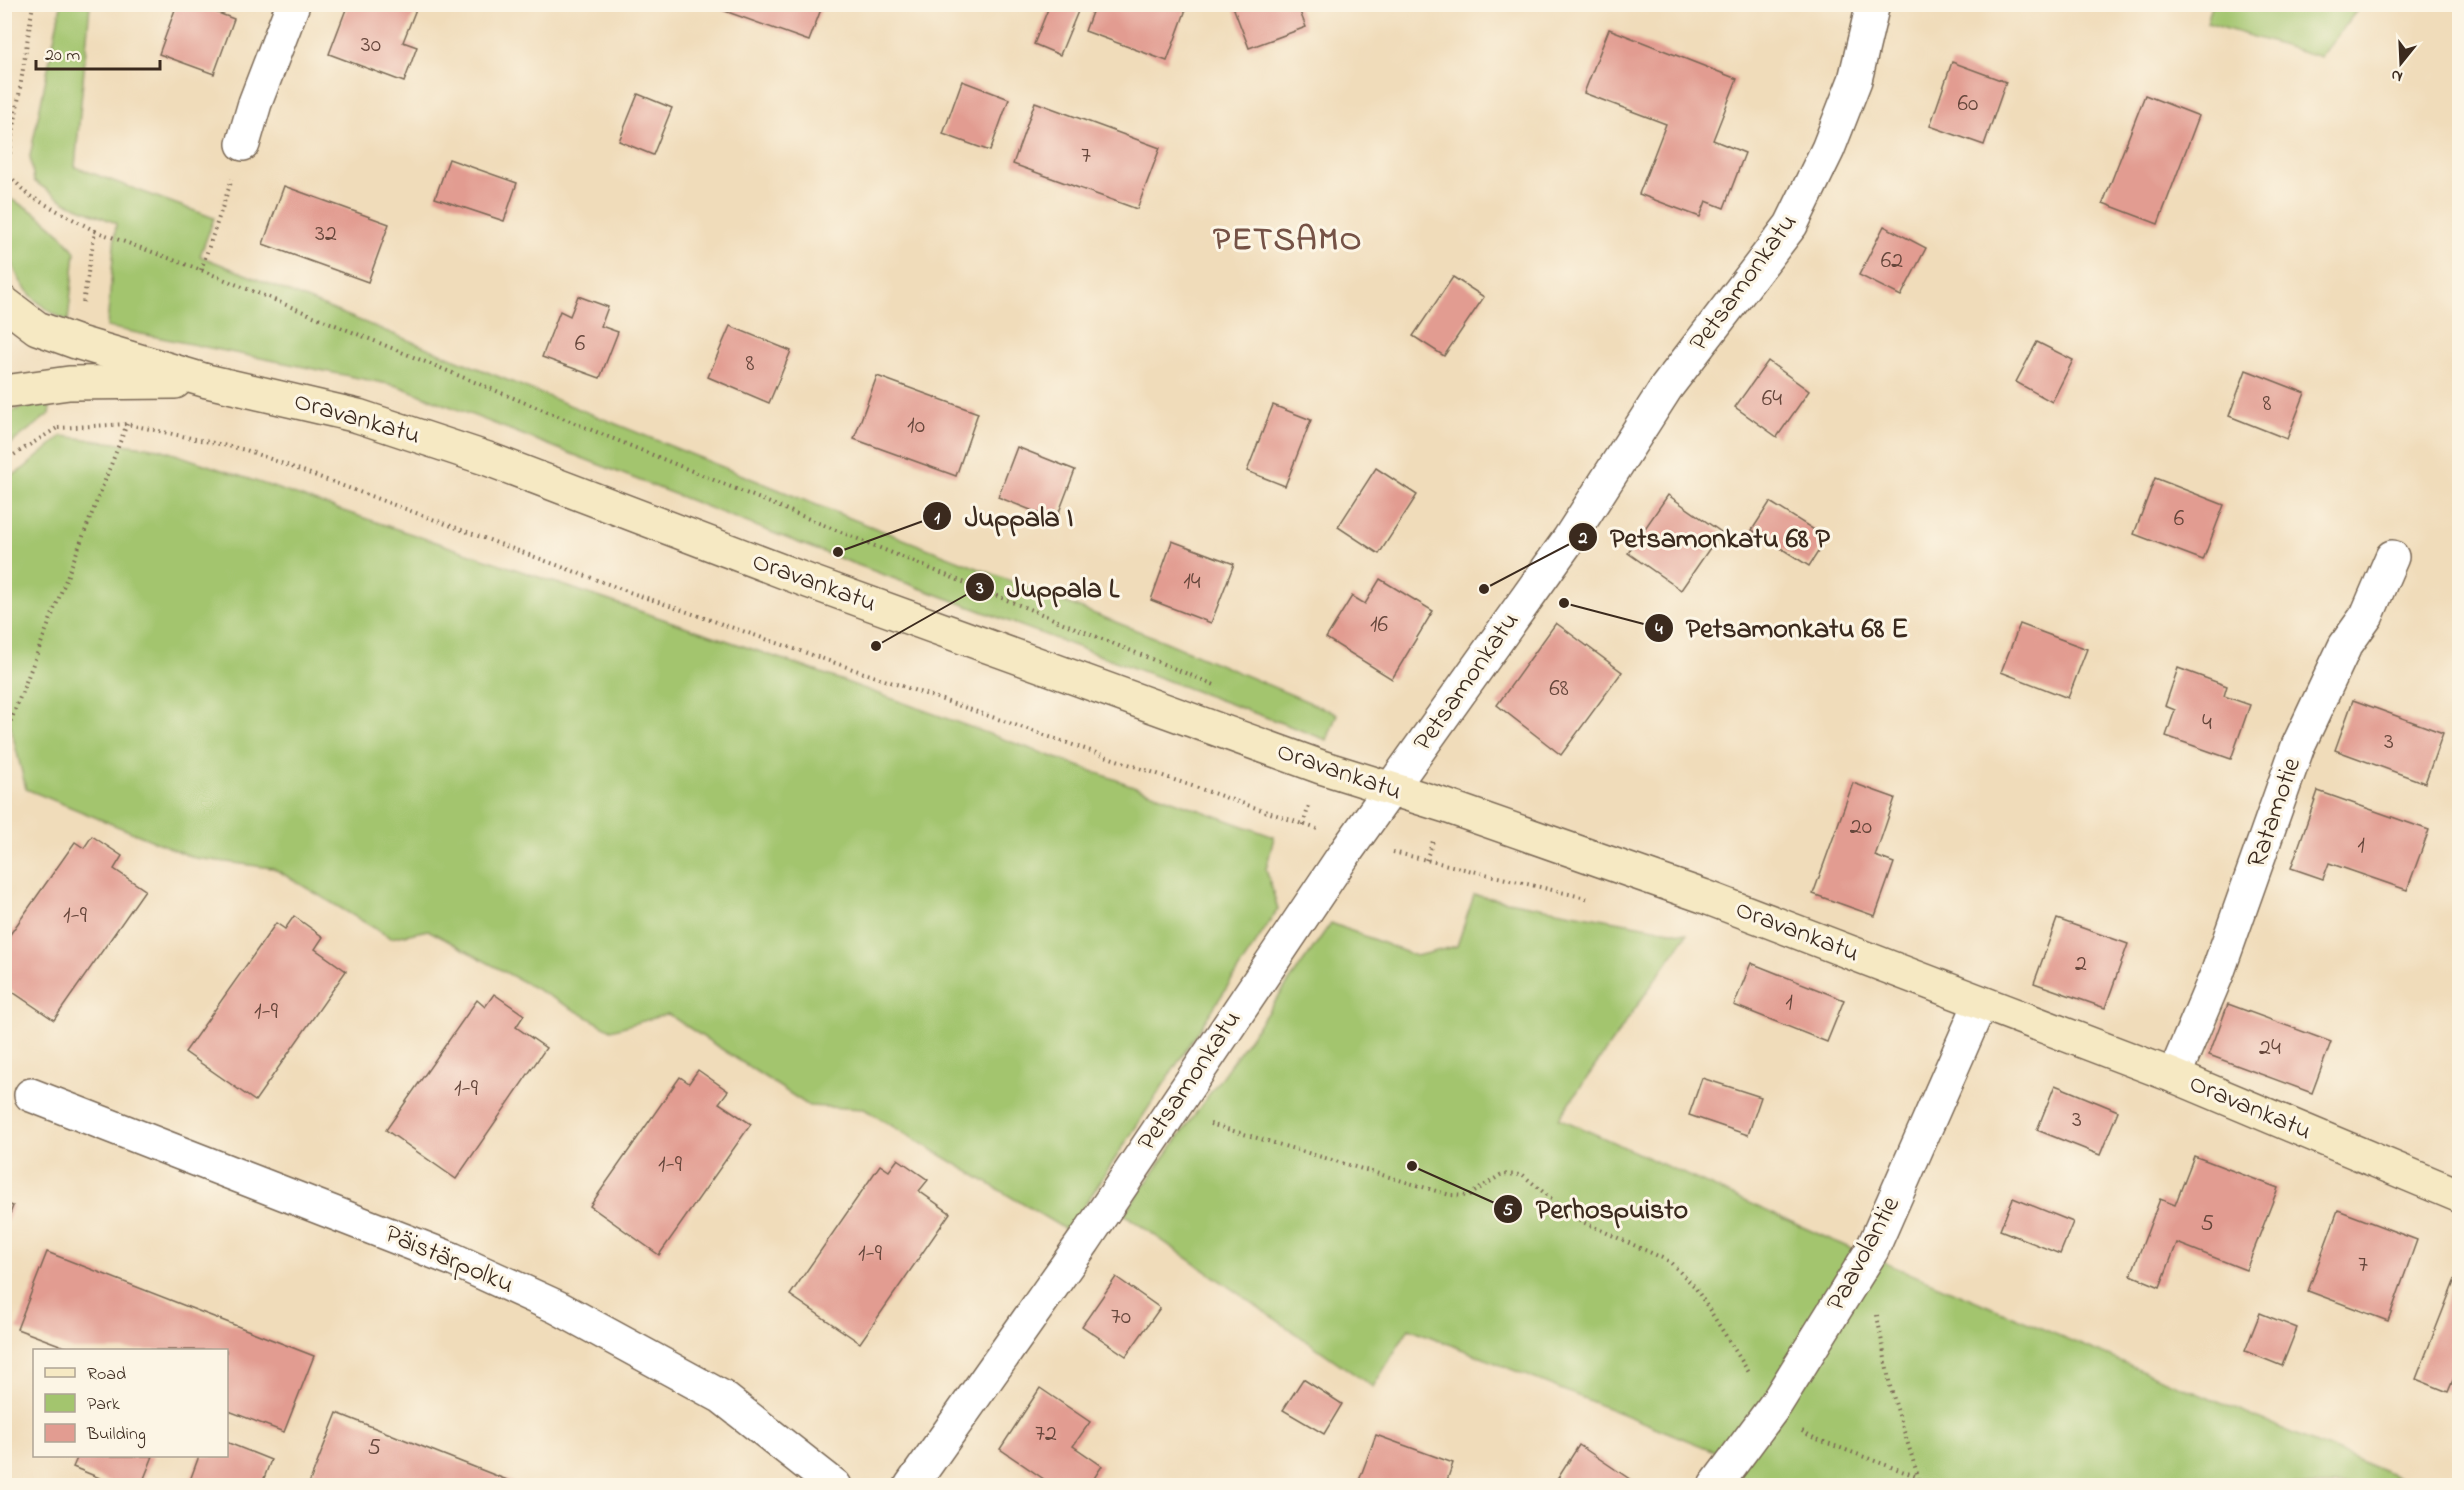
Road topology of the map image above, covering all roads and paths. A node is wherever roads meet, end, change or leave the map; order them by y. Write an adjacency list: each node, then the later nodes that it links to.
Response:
1 (33, 4): 5 (path)
2 (293, 4): 4 (street)
3 (1873, 4): 19 (street, Petsamonkatu)
4 (243, 144): 7 (path)
5 (6, 172): 6 (path)
6 (94, 231): 7 (path); 9 (path)
7 (201, 270): 17 (path)
8 (4, 303): 9 (street, Oravankatu)
9 (76, 342): 10 (street, Oravankatu)
10 (207, 381): 11 (street, Oravankatu); 19 (street, Oravankatu)
11 (69, 383): 12 (street, Oravankatu); 14 (path)
12 (4, 392)
13 (127, 424): 14 (path); 18 (path); 20 (path)
14 (57, 428): 15 (path)
15 (4, 460)
16 (2392, 557): 23 (street, Ratamotie)
17 (1227, 690)
18 (4, 738)
19 (1391, 790): 20 (street, Petsamonkatu); 22 (street, Oravankatu)
20 (1355, 842): 21 (path); 25 (street, Petsamonkatu)
21 (1592, 900)
22 (1980, 1004): 23 (street, Oravankatu); 27 (street, Paavolantie)
23 (2175, 1077): 26 (street, Oravankatu)
24 (31, 1095): 30 (street, Päistärpolku)
25 (1169, 1111): 28 (path); 31 (street, Petsamonkatu)
26 (2460, 1196)
27 (1872, 1250): 28 (street, Paavolantie); 29 (path)
28 (1771, 1412): 29 (path); 32 (street, Paavolantie)
29 (1918, 1477): 33 (path)
30 (835, 1485)
31 (911, 1485)
32 (1715, 1485)
33 (1921, 1485)

